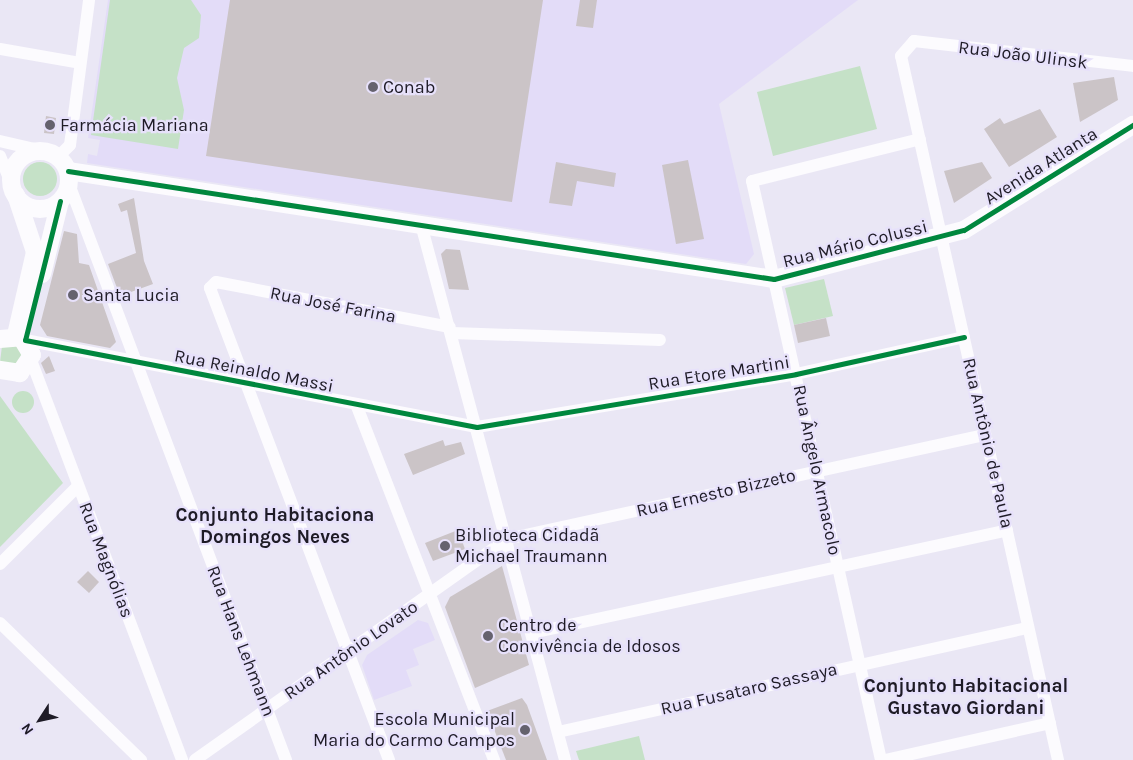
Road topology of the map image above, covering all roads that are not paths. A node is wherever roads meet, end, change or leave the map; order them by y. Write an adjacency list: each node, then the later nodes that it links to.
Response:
1 (89, 0): 4 (street)
2 (914, 41): 5 (street, Rua João Ulinsk); 8 (street, Rua Antônio de Paula)
3 (0, 49): 4 (street)
4 (80, 63): 11 (street)
5 (1133, 66)
6 (1133, 114): 14 (street, Avenida Atlanta)
7 (1133, 125): 14 (street, Avenida Atlanta)
8 (920, 139): 16 (street, Rua Antônio de Paula); 17 (street, Rua Ângelo Armacolo)
9 (0, 141): 11 (street)
10 (0, 156): 12 (street)
11 (60, 166): 12 (street); 13 (street); 15 (street); 23 (street, Rua Hans Lehmann)
12 (14, 192): 13 (street); 19 (street)
13 (60, 201): 19 (street)
14 (961, 225): 16 (street, Rua Mário Colussi)
15 (422, 228): 17 (street); 18 (street)
16 (942, 236): 17 (street, Rua Mário Colussi); 20 (street, Rua Antônio de Paula)
17 (774, 279): 25 (street, Rua Ângelo Armacolo)
18 (451, 330): 21 (street, Rua José Farina); 26 (street, Rua José Farina); 28 (street)
19 (9, 337): 22 (street); 23 (street, Rua Reinaldo Massi)
20 (964, 337): 25 (street, Rua Etore Martini); 29 (street, Rua Antônio de Paula)
21 (660, 340)
22 (31, 360): 24 (street); 31 (street, Rua Magnólias)
23 (135, 361): 26 (street, Rua Reinaldo Massi); 42 (street, Rua Hans Lehmann)
24 (0, 370)
25 (796, 374): 28 (street, Rua Etore Martini); 30 (street, Rua Ângelo Armacolo)
26 (247, 384): 27 (street, Rua Reinaldo Massi); 40 (street)
27 (356, 404): 28 (street, Rua Reinaldo Massi); 36 (street)
28 (477, 426): 33 (street)
29 (986, 435): 30 (street, Rua Ernesto Bizzeto); 32 (street, Rua Antônio de Paula)
30 (818, 470): 33 (street, Rua Ernesto Bizzeto); 35 (street, Rua Ângelo Armacolo)
31 (78, 486): 34 (street); 46 (street, Rua Magnólias)
32 (1007, 530): 35 (street); 38 (street, Rua Antônio de Paula)
33 (506, 539): 36 (street, Rua Antônio Lovato); 39 (street)
34 (0, 564)
35 (838, 568): 39 (street); 41 (street, Rua Ângelo Armacolo)
36 (430, 594): 40 (street, Rua Antônio Lovato); 50 (street)
37 (0, 623): 45 (street)
38 (1028, 628): 41 (street, Rua Fusataro Sassaya); 43 (street, Rua Antônio de Paula)
39 (532, 633): 44 (street)
40 (348, 653): 42 (street, Rua Antônio Lovato); 49 (street)
41 (860, 664): 44 (street, Rua Fusataro Sassaya); 52 (street, Rua Ângelo Armacolo)
42 (266, 710): 47 (street, Rua Antônio Lovato); 48 (street, Rua Hans Lehmann)
43 (1050, 723): 53 (street); 54 (street, Rua Antônio de Paula)
44 (558, 732): 51 (street)
45 (142, 760)
46 (182, 760)
47 (195, 760)
48 (286, 760)
49 (389, 760)
50 (494, 760)
51 (565, 760)
52 (880, 760)
53 (885, 760)
54 (1058, 760)

